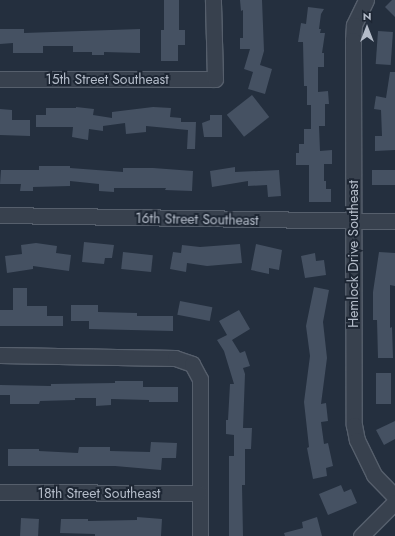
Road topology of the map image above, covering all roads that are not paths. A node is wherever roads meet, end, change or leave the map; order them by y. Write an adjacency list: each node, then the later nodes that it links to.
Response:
1 (213, 0): 3 (street, 15th Street Southeast)
2 (366, 0): 6 (street, Hemlock Drive Southeast)
3 (0, 79)
4 (0, 215): 6 (street, 16th Street Southeast)
5 (395, 221): 6 (street, 16th Street Southeast)
6 (353, 222): 10 (street, Hemlock Drive Southeast)
7 (0, 355): 9 (street)
8 (0, 492): 9 (street, 18th Street Southeast)
9 (199, 493): 12 (street)
10 (395, 497)
11 (395, 502): 13 (street)
12 (200, 536)
13 (361, 536)

